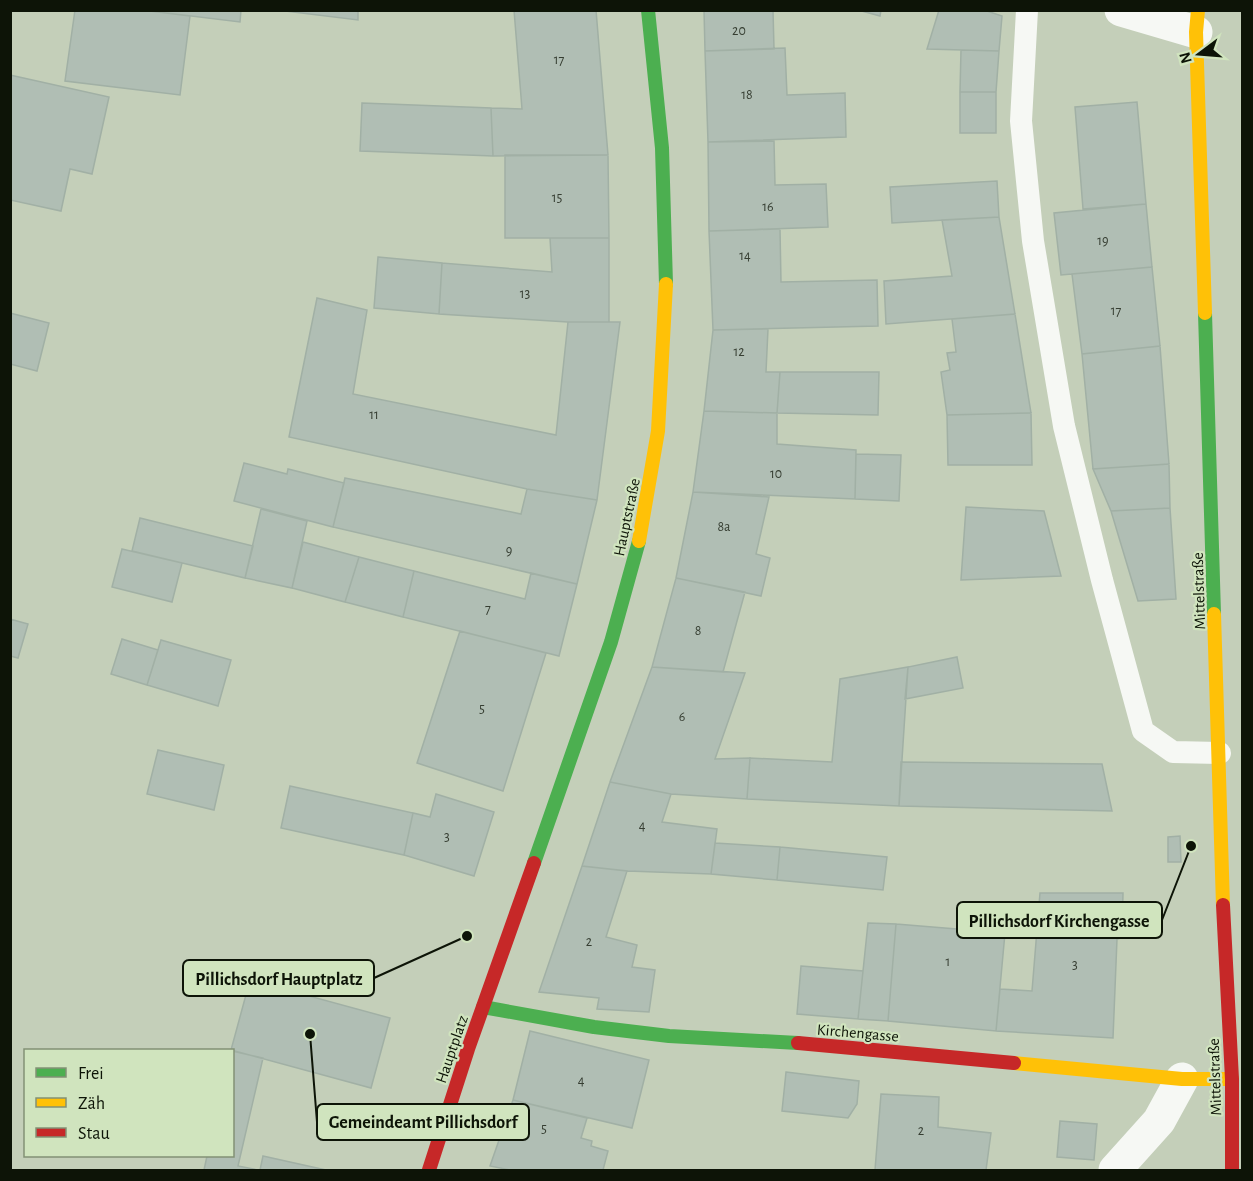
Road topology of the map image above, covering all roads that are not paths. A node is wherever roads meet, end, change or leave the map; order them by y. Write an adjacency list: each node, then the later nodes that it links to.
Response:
1 (648, 10): 7 (street, Hauptstraße)
2 (1027, 10): 5 (lane)
3 (1121, 10): 4 (street)
4 (1197, 21): 5 (street, Mittelstraße)
5 (1220, 753): 6 (street, Mittelstraße)
6 (1234, 953): 9 (street, Mittelstraße)
7 (483, 1007): 8 (street, Kirchengasse); 10 (street, Hauptplatz)
8 (1182, 1078): 9 (street, Kirchengasse); 11 (street)
9 (1232, 1079): 12 (street, Mittelstraße)
10 (429, 1170)
11 (1115, 1170)
12 (1233, 1170)

